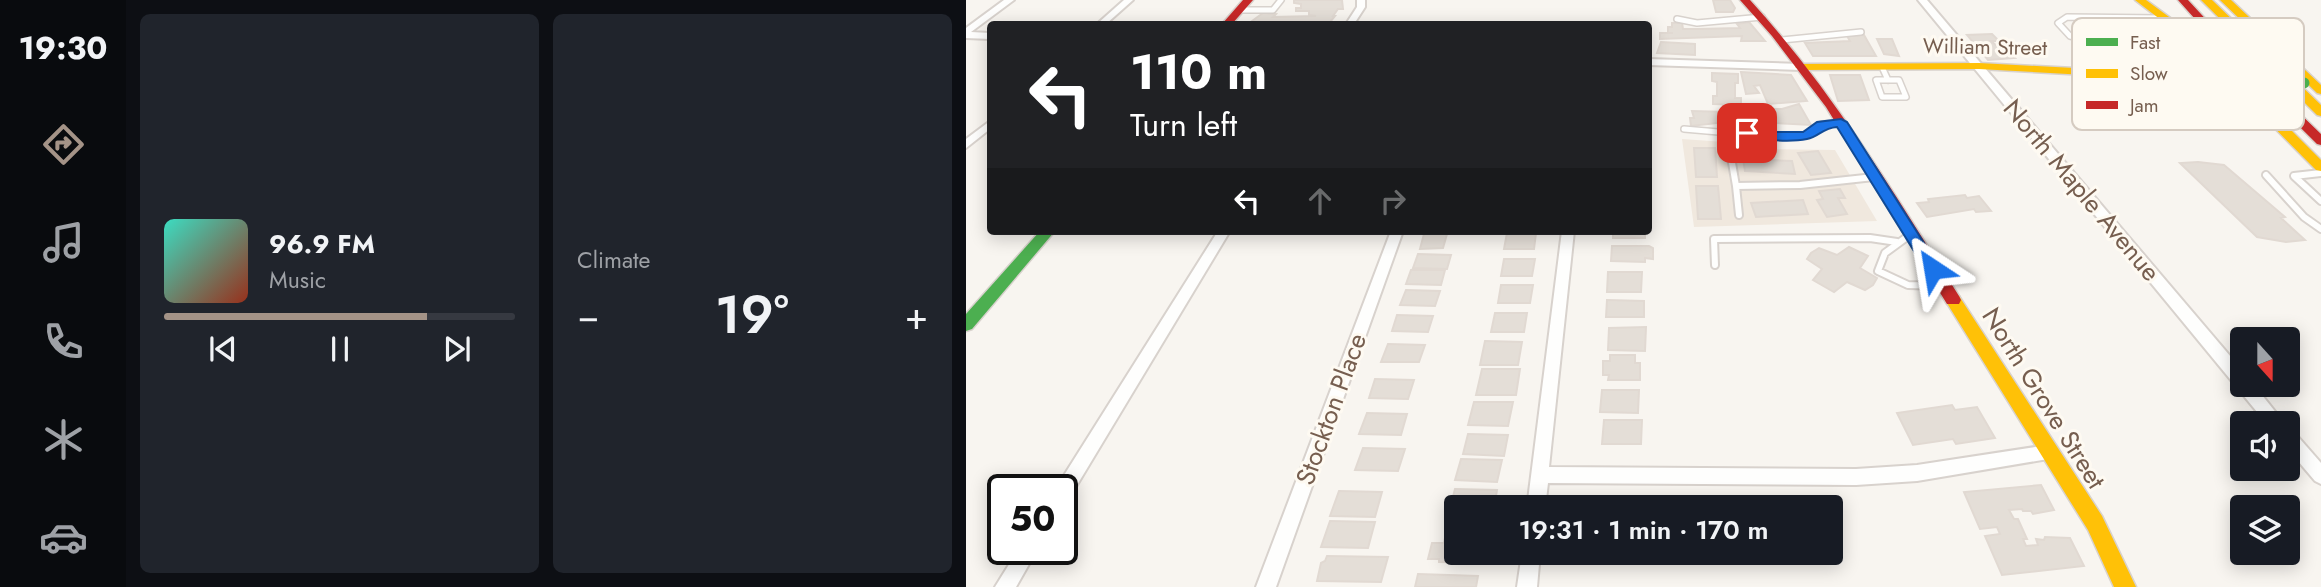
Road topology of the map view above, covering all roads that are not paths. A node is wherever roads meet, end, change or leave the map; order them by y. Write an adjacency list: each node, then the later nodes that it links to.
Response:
1 (1010, 0): 22 (street)
2 (1129, 0): 18 (street)
3 (1282, 0): 11 (lane)
4 (1361, 0): 20 (street)
5 (1745, 0): 12 (main road, North Grove Street)
6 (1922, 0): 27 (street, North Maple Avenue)
7 (2140, 0): 13 (main road)
8 (2183, 0): 14 (main road)
9 (2206, 0): 15 (main road)
10 (2225, 0): 16 (main road)
11 (1244, 5): 19 (main road)
12 (1762, 17): 17 (lane); 25 (main road, North Grove Street)
13 (2164, 18): 24 (lane)
14 (2199, 18)
15 (2223, 18)
16 (2244, 18)
17 (1677, 19)
18 (1104, 21)
19 (1230, 21)
20 (1352, 21)
21 (1861, 32): 25 (lane)
22 (966, 34): 23 (street)
23 (987, 36)
24 (2072, 36)
25 (1782, 40): 28 (main road, North Grove Street)
26 (1652, 62): 28 (street, William Street)
27 (1979, 66): 29 (main road, William Street); 30 (main road, William Street); 57 (street, North Maple Avenue)
28 (1801, 67): 30 (main road, William Street); 33 (main road, North Grove Street)
29 (2072, 71)
30 (1885, 73): 30 (lane)
31 (2304, 96): 32 (main road)
32 (2321, 112)
33 (1841, 122): 36 (lane); 44 (main road, North Grove Street)
34 (2304, 124): 38 (main road)
35 (987, 127): 39 (street)
36 (1684, 129)
37 (2286, 130): 41 (main road)
38 (2321, 141)
39 (966, 145)
40 (1730, 151): 45 (lane)
41 (2321, 167)
42 (2321, 173): 46 (lane)
43 (2266, 175): 48 (lane)
44 (1874, 177): 45 (lane); 53 (main road, North Grove Street)
45 (1736, 186): 47 (lane)
46 (2321, 201)
47 (1739, 215)
48 (2321, 229)
49 (1045, 235): 56 (main road)
50 (1222, 235): 62 (street)
51 (1396, 235): 69 (street, Stockton Place)
52 (1568, 235): 63 (street)
53 (1904, 238): 54 (lane); 55 (main road, North Grove Street); 55 (lane)
54 (1715, 265)
55 (1944, 286): 61 (main road, North Grove Street)
56 (966, 326)
57 (2230, 367)
58 (2255, 397): 59 (street, North Maple Avenue)
59 (2266, 411)
60 (2300, 451): 64 (street)
61 (2048, 452): 63 (street); 71 (main road, North Grove Street)
62 (1074, 474)
63 (1540, 475): 65 (street)
64 (2321, 476)
65 (1538, 495)
66 (1019, 565): 68 (street)
67 (1530, 565): 70 (street)
68 (1005, 587)
69 (1266, 587)
70 (1527, 587)
71 (2125, 587)

